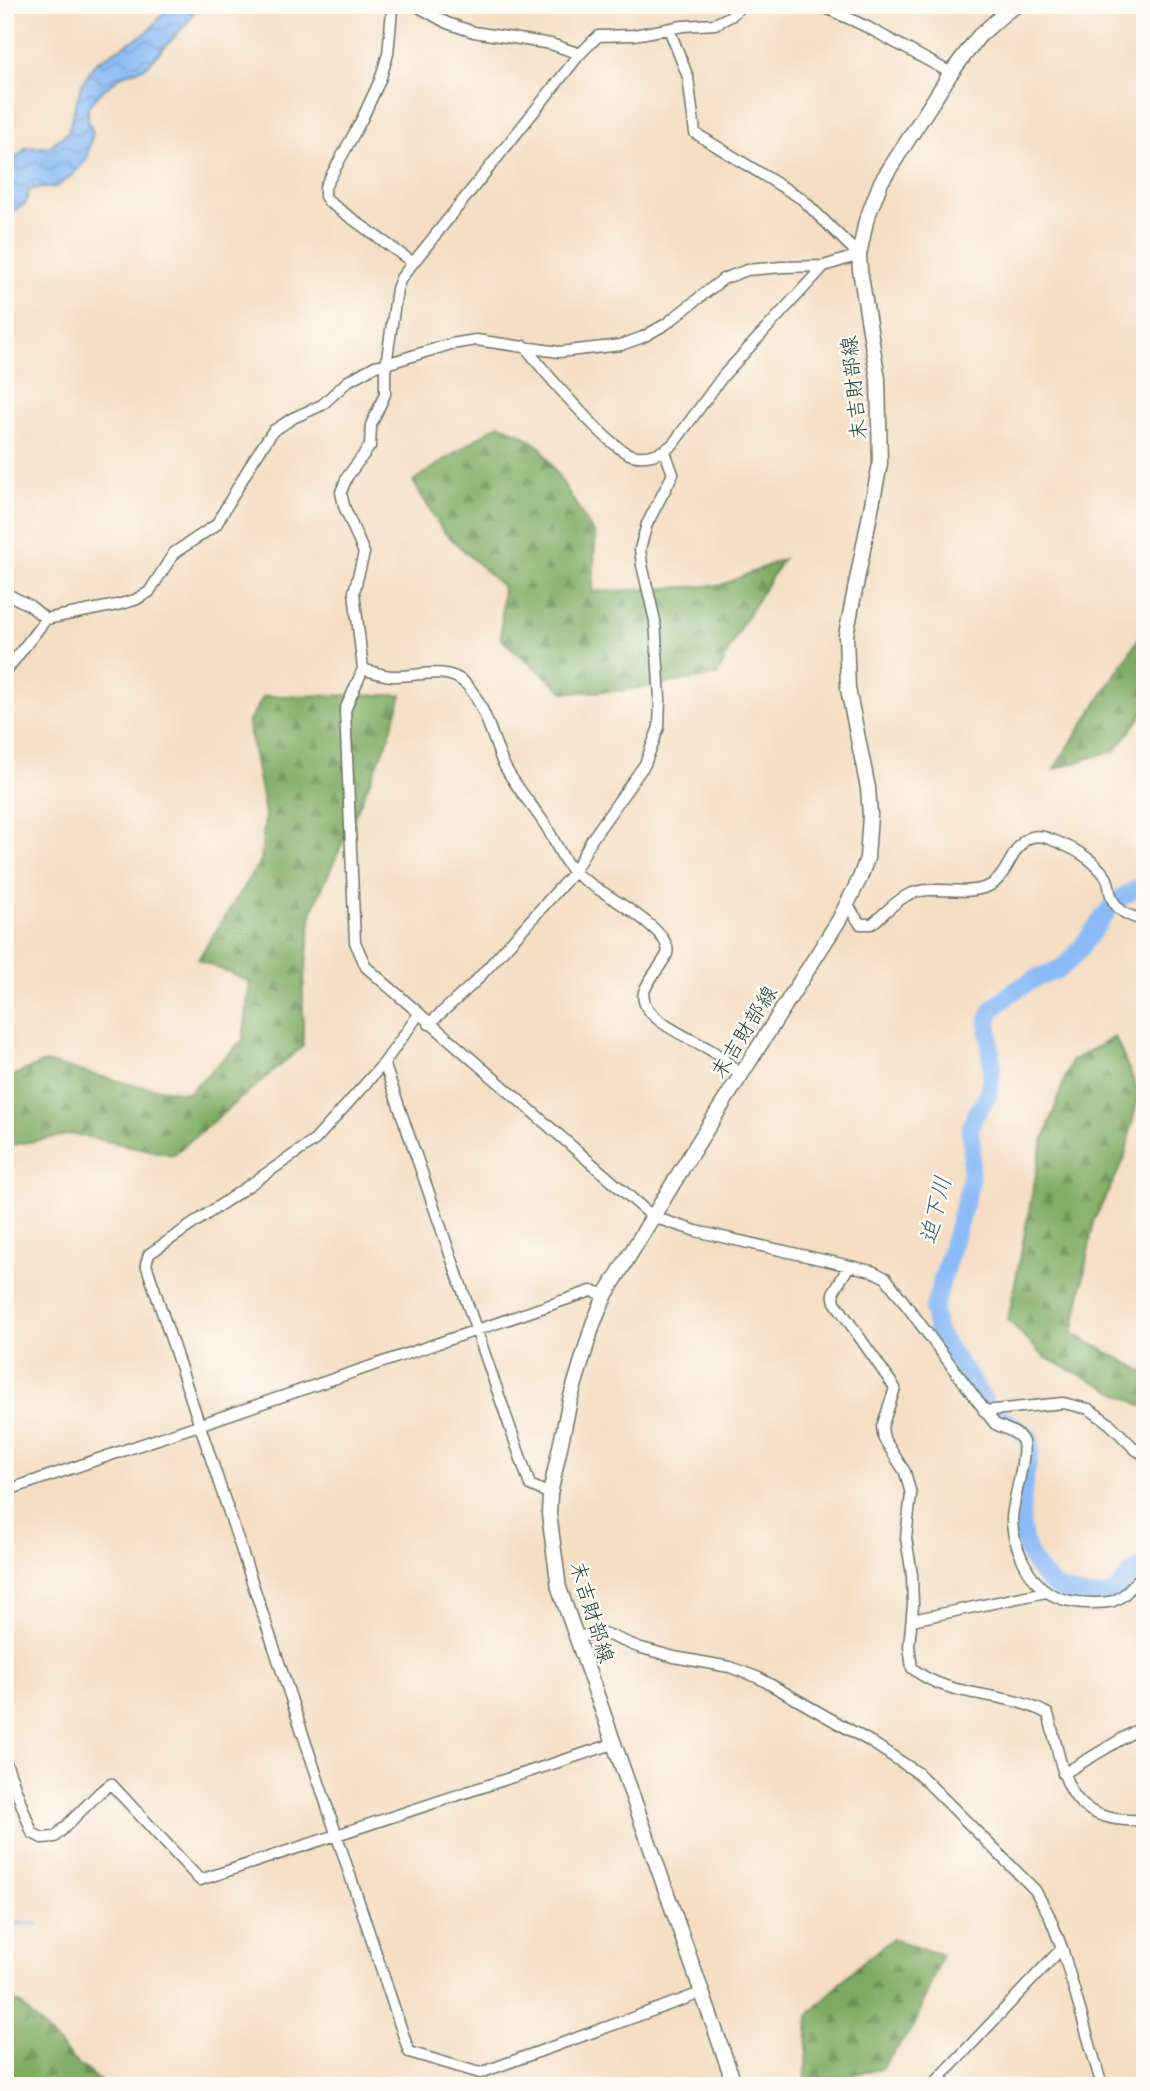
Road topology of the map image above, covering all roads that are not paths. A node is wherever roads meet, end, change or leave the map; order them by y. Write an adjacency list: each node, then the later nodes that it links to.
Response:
1 (394, 5): 10 (street)
2 (415, 5): 7 (street)
3 (742, 5): 6 (street)
4 (820, 5): 8 (street)
5 (1017, 5): 8 (main road, 末吉財部線)
6 (669, 29): 7 (street); 9 (street)
7 (580, 54): 10 (street)
8 (951, 73): 9 (main road, 末吉財部線)
9 (859, 255): 11 (street); 20 (main road, 末吉財部線)
10 (412, 262): 13 (street)
11 (824, 266): 12 (street); 14 (street)
12 (525, 346): 13 (street); 14 (street)
13 (386, 364): 16 (street); 18 (street)
14 (665, 452): 19 (street)
15 (5, 593): 16 (street)
16 (46, 619): 17 (street)
17 (5, 668)
18 (363, 670): 19 (street); 22 (street)
19 (574, 872): 23 (street); 25 (street)
20 (847, 904): 21 (street); 25 (main road, 末吉財部線)
21 (1145, 920)
22 (419, 1014): 23 (street); 24 (street)
23 (429, 1024): 26 (street)
24 (384, 1063): 29 (street); 31 (street)
25 (742, 1076): 26 (main road, 末吉財部線)
26 (653, 1217): 27 (street); 28 (main road, 末吉財部線)
27 (849, 1266): 30 (street); 37 (street)
28 (606, 1294): 29 (street); 34 (main road, 末吉財部線)
29 (477, 1330): 31 (street); 34 (street)
30 (984, 1411): 32 (street); 36 (street)
31 (200, 1425): 33 (street); 44 (street)
32 (1145, 1455)
33 (5, 1491)
34 (550, 1494): 38 (main road, 末吉財部線)
35 (1145, 1574): 36 (street)
36 (1046, 1592): 37 (street)
37 (912, 1620): 42 (street)
38 (576, 1637): 40 (main road, 末吉財部線); 45 (street)
39 (1145, 1725): 42 (street)
40 (613, 1744): 44 (street); 46 (main road, 末吉財部線)
41 (5, 1760): 44 (street)
42 (1063, 1774): 43 (street)
43 (1145, 1821)
44 (338, 1836): 47 (street)
45 (1062, 1948): 50 (street); 51 (street)
46 (701, 1993): 47 (street); 49 (main road, 末吉財部線)
47 (480, 2073): 48 (street)
48 (484, 2086)
49 (735, 2086)
50 (932, 2086)
51 (1102, 2086)

